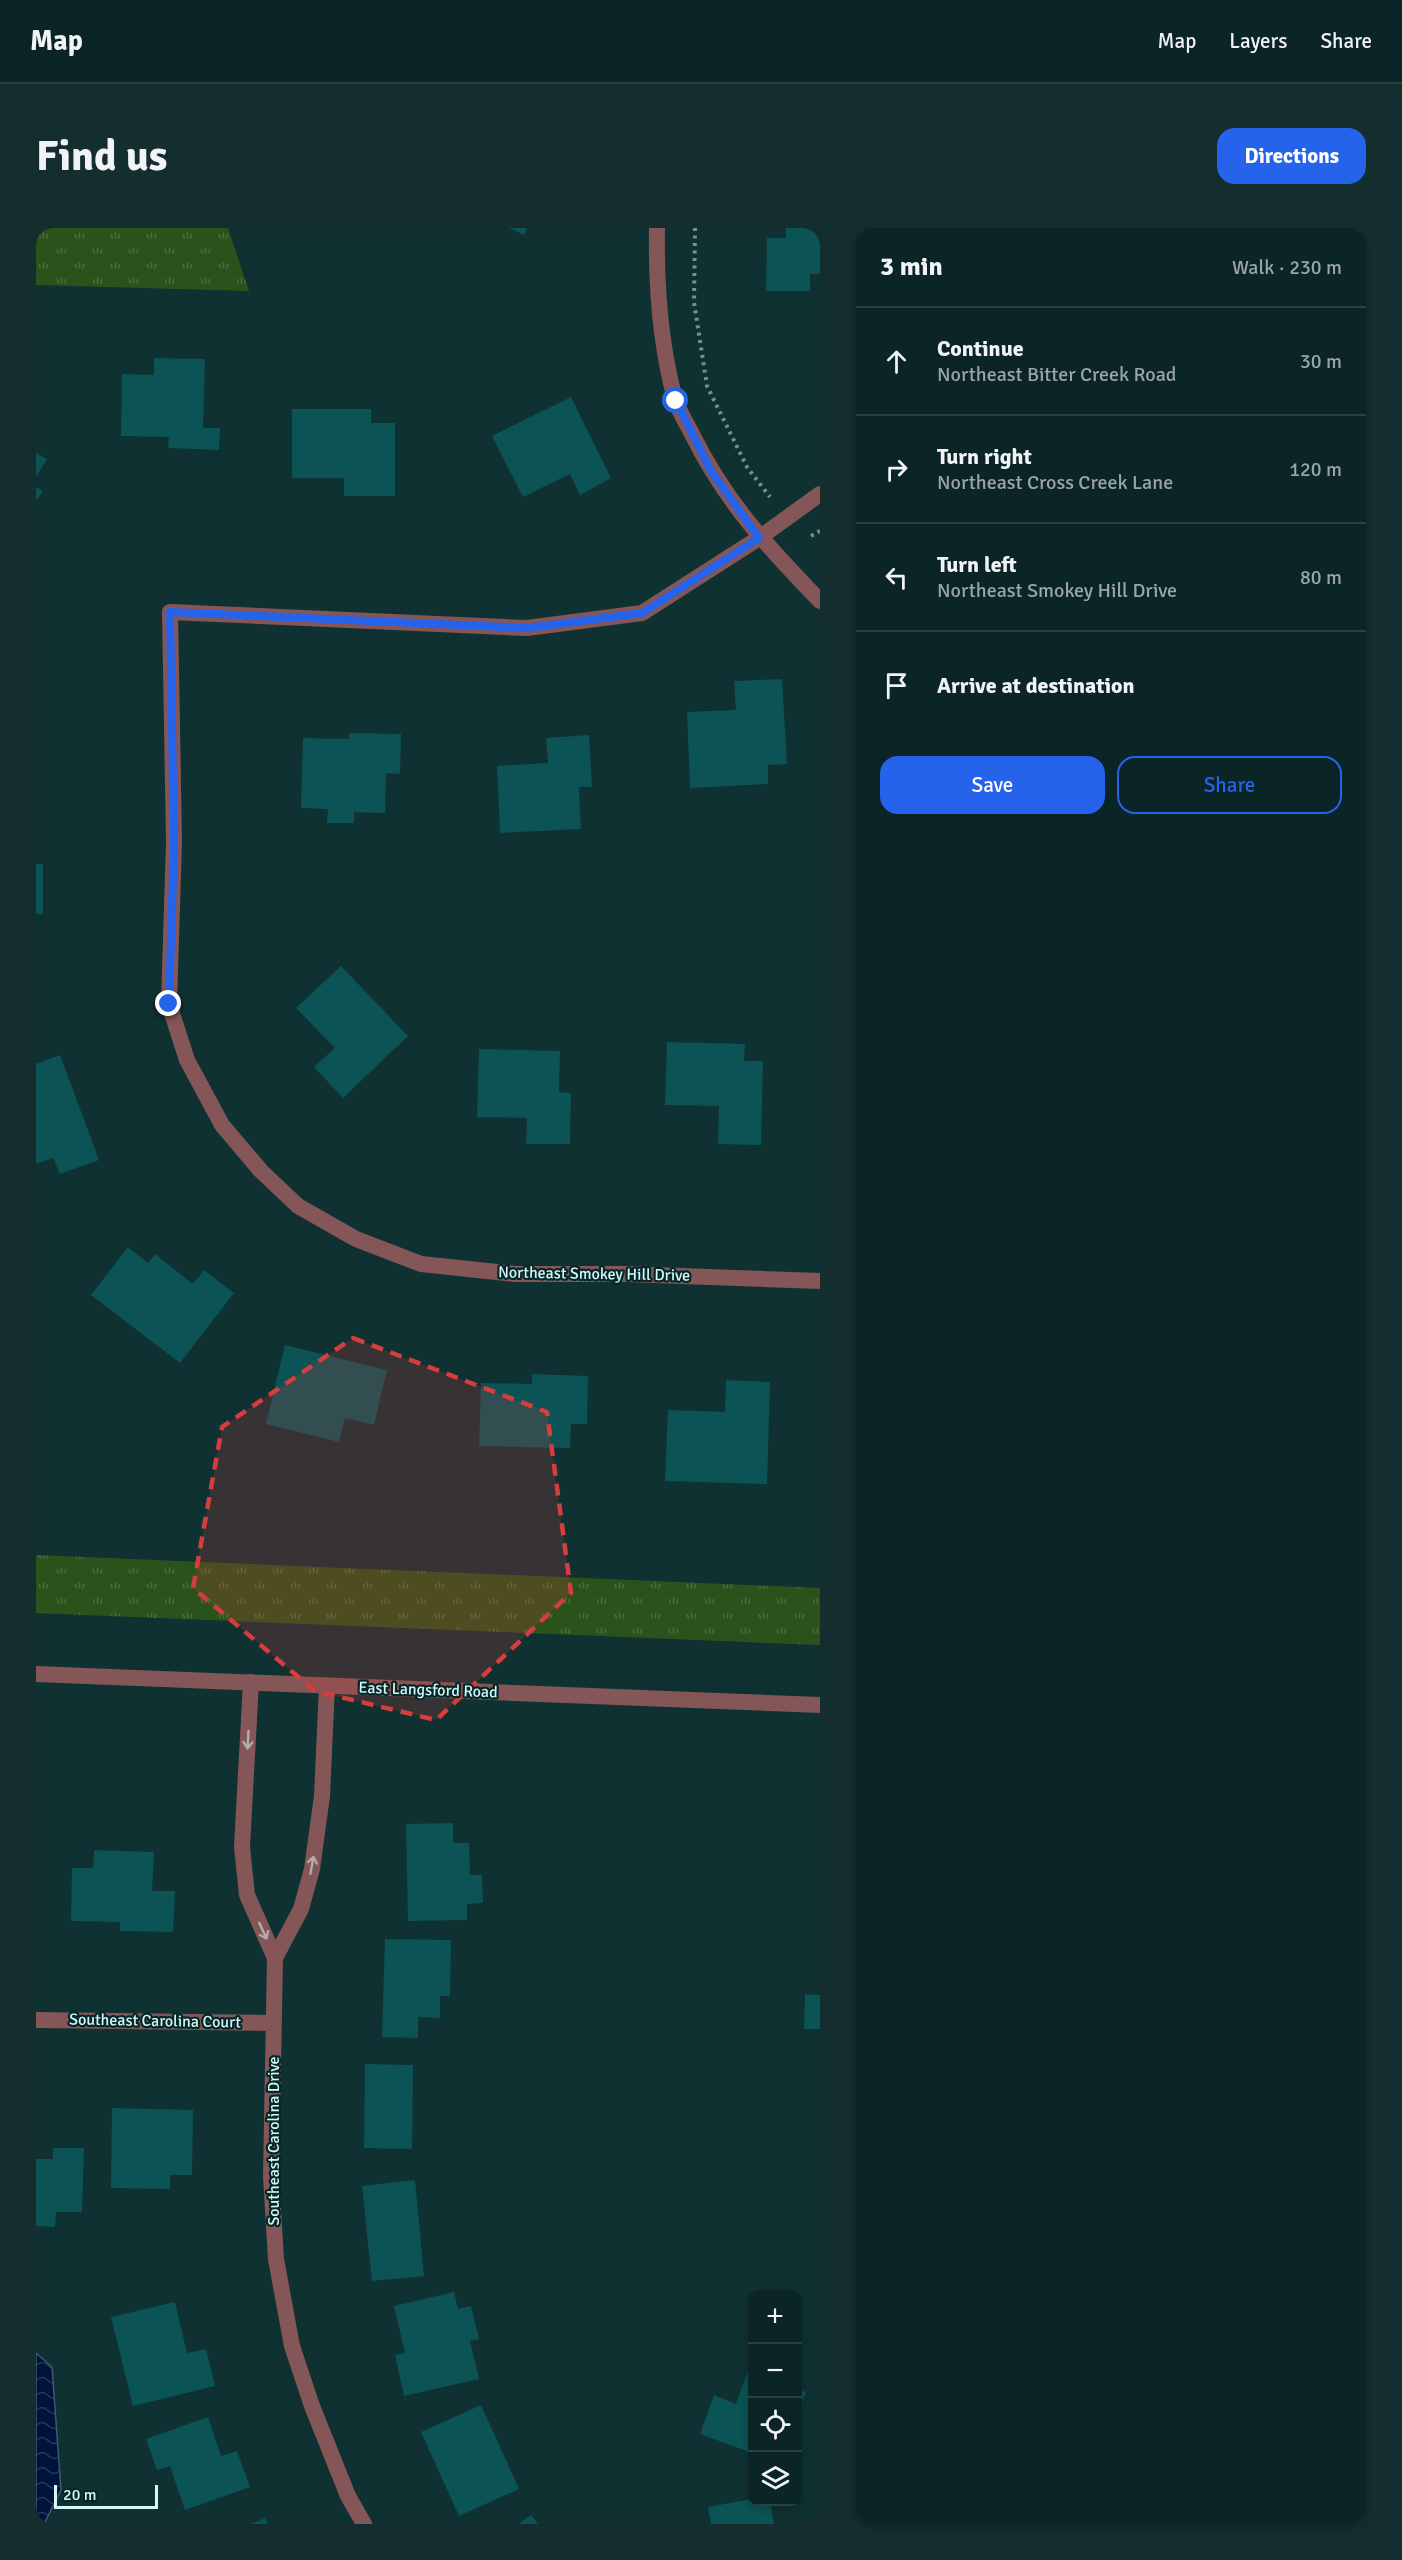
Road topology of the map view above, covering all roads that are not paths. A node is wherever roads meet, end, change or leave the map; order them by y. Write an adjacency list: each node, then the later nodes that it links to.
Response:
1 (657, 228): 3 (street)
2 (820, 494): 3 (street)
3 (759, 538): 4 (street); 5 (street, Northeast Smokey Hill Drive)
4 (820, 601)
5 (820, 1281)
6 (36, 1674): 7 (street, East Langsford Road)
7 (251, 1682): 8 (street, East Langsford Road); 10 (street, Southeast Carolina Drive, one-way to 10)
8 (327, 1686): 9 (street, East Langsford Road); 10 (street, Southeast Carolina Drive, one-way to 8)
9 (820, 1705)
10 (275, 1958): 12 (street, Southeast Carolina Drive)
11 (36, 2020): 12 (street, Southeast Carolina Court)
12 (273, 2023): 13 (street, Southeast Carolina Drive)
13 (364, 2524)

